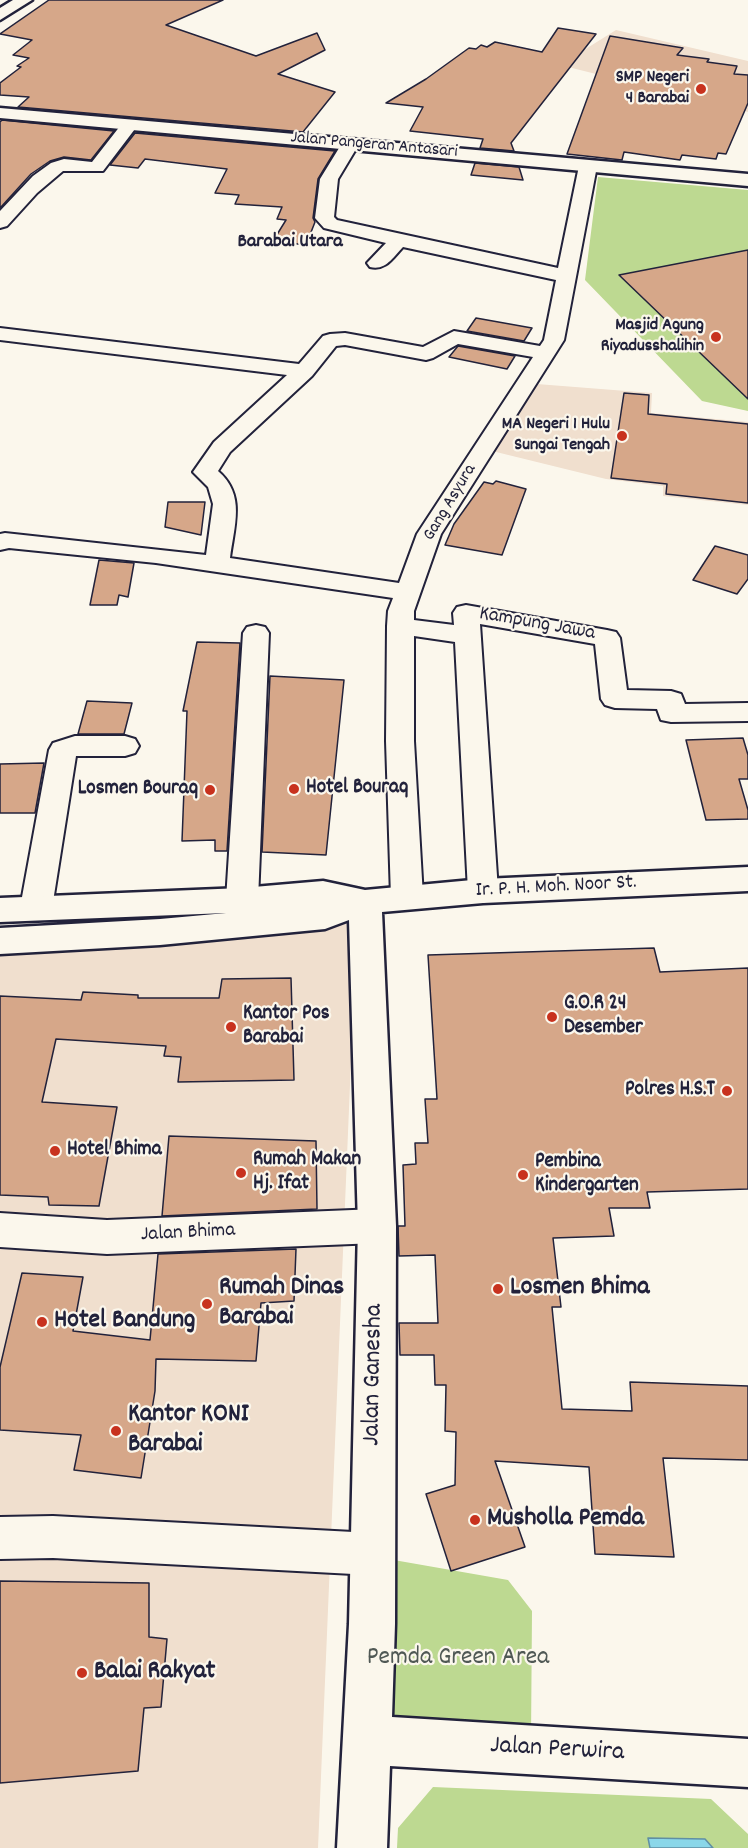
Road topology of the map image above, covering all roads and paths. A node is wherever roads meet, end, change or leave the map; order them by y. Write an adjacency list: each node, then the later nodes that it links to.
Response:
1 (24, 0): 2 (street)
2 (0, 15)
3 (0, 113): 4 (street, Jalan Pangeran Antasari)
4 (129, 125): 5 (street, Jalan Pangeran Antasari); 8 (street)
5 (350, 144): 6 (street, Jalan Pangeran Antasari); 9 (street)
6 (588, 166): 7 (street, Jalan Pangeran Antasari); 11 (street, Gang Asyura)
7 (748, 180)
8 (0, 222)
9 (399, 240): 10 (street); 11 (street)
10 (376, 262)
11 (566, 276): 13 (street, Gang Asyura)
12 (0, 334): 14 (street)
13 (545, 353): 14 (street); 17 (street, Gang Asyura)
14 (304, 371): 16 (street)
15 (0, 543): 16 (street)
16 (217, 564): 17 (street)
17 (407, 592): 18 (street, Gang Asyura)
18 (400, 626): 20 (street); 25 (street, Gang Asyura)
19 (256, 633): 26 (street)
20 (468, 635): 21 (street, Kampung Jawa); 24 (street, Kampung Jawa)
21 (747, 716)
22 (125, 746): 28 (street)
23 (748, 879): 24 (street, Ir. P. H. Moh. Noor St.)
24 (483, 891): 25 (street, Ir. P. H. Moh. Noor St.)
25 (407, 897): 27 (street, Ir. P. H. Moh. Noor St.)
26 (242, 900): 27 (street, Ir. P. H. Moh. Noor St.); 28 (street, Ir. P. H. Moh. Noor St.)
27 (365, 902): 30 (street, Ir. P. H. Moh. Noor St.); 31 (street, Jalan Ganesha)
28 (36, 908): 29 (street, Ir. P. H. Moh. Noor St.)
29 (0, 910)
30 (0, 941)
31 (376, 1226): 32 (street, Jalan Bhima); 34 (street, Jalan Ganesha)
32 (0, 1230)
33 (0, 1538): 34 (street)
34 (372, 1554): 35 (street, Jalan Ganesha)
35 (366, 1740): 36 (street, Jalan Perwira); 37 (street, Jalan Ganesha)
36 (748, 1763)
37 (362, 1848)

